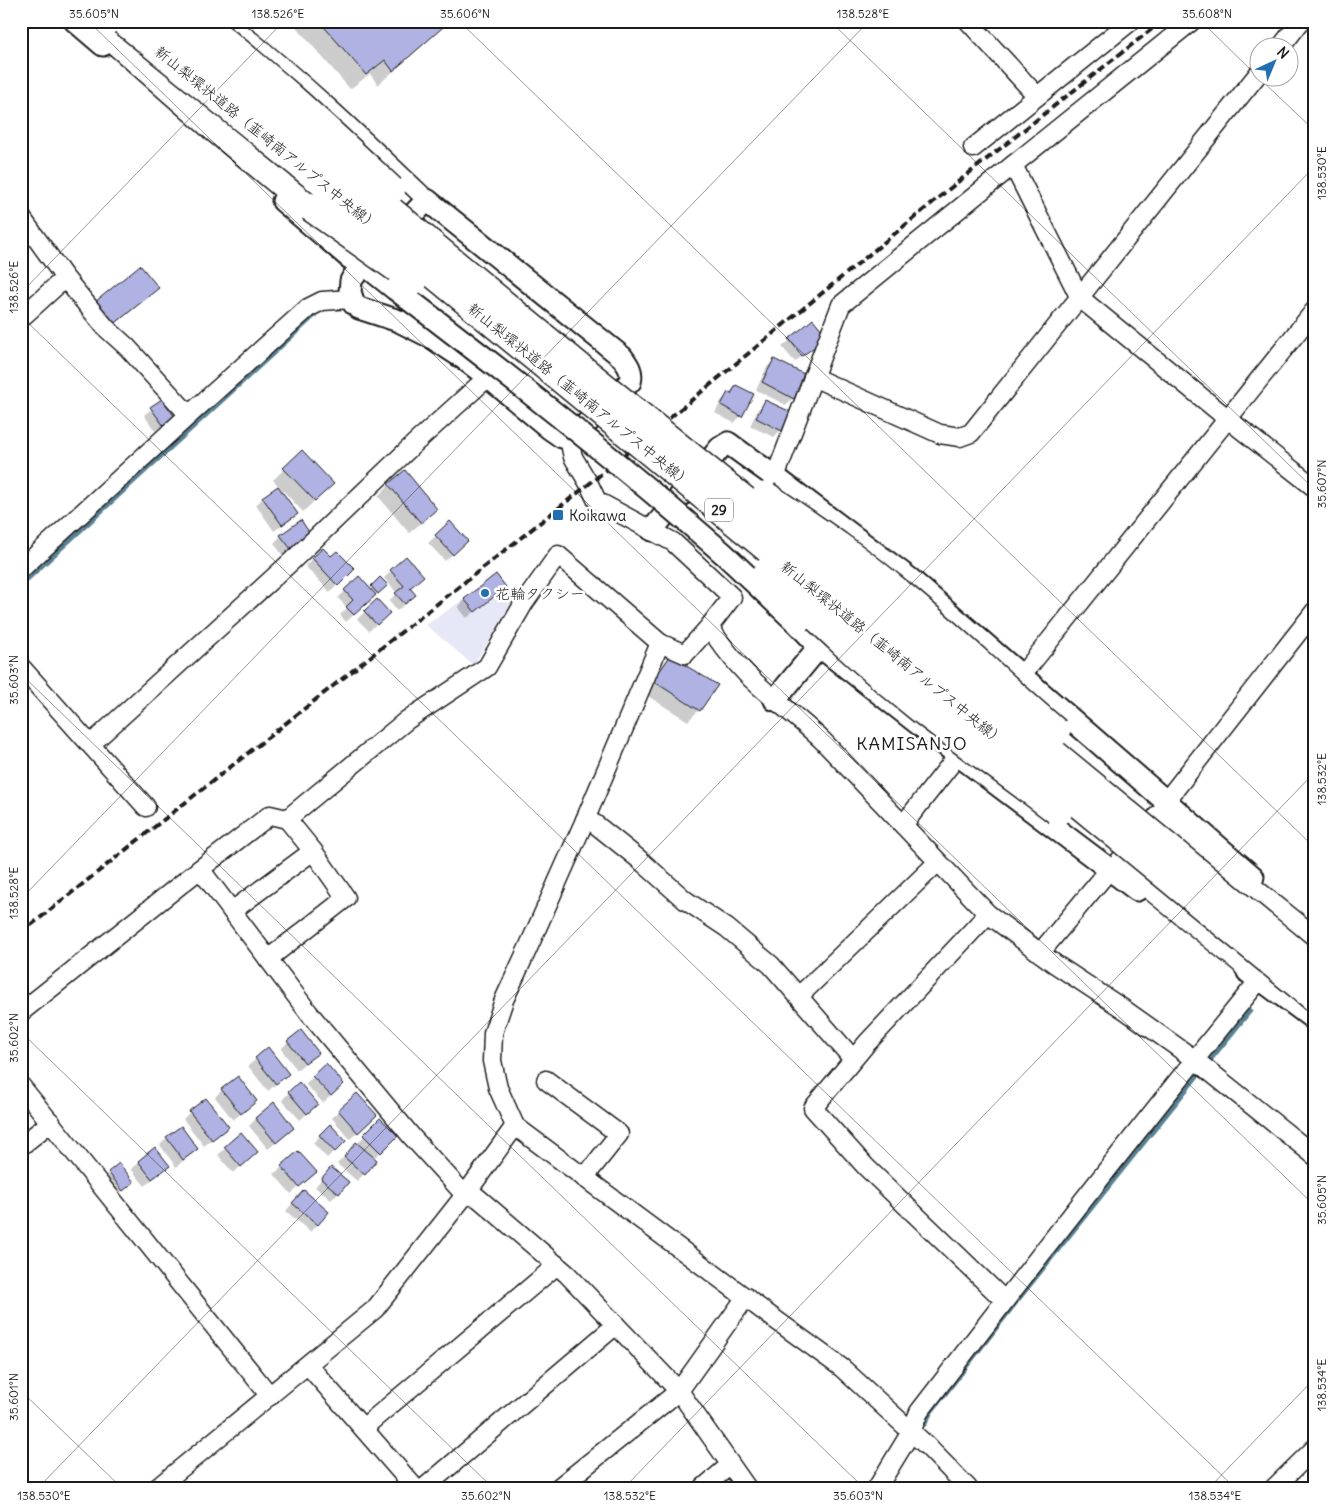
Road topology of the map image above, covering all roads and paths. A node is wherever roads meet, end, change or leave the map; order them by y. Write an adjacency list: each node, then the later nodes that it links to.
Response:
1 (75, 21): 18 (street)
2 (94, 21): 25 (highway, bridge)
3 (124, 21): 25 (highway, 新山梨環状道路（韮崎南アルプス中央線） / 29, bridge)
4 (161, 21): 20 (highway, 新山梨環状道路（韮崎南アルプス中央線） / 29, bridge)
5 (198, 21): 20 (highway, bridge)
6 (226, 21): 16 (street)
7 (968, 21): 13 (street)
8 (1131, 21): 13 (street)
9 (1192, 21): 15 (street)
10 (1301, 21): 11 (street)
11 (1288, 38)
12 (1248, 87): 21 (street)
13 (1037, 96): 14 (street)
14 (973, 148)
15 (1013, 165): 21 (street); 28 (street)
16 (427, 200): 18 (street); 31 (street)
17 (21, 217): 19 (street)
18 (365, 265): 22 (street); 40 (street, bridge)
19 (66, 278): 24 (street); 29 (street)
20 (482, 287): 26 (highway, 新山梨環状道路（韮崎南アルプス中央線） / 29, bridge)
21 (1080, 298): 28 (street); 30 (street)
22 (351, 299): 27 (street); 29 (street)
23 (1315, 310): 30 (street)
24 (21, 318)
25 (496, 326): 26 (highway, 新山梨環状道路（韮崎南アルプス中央線） / 29, bridge)
26 (570, 373): 47 (highway, bridge); 53 (highway, bridge); 61 (highway, 新山梨環状道路（韮崎南アルプス中央線） / 29, bridge); 64 (highway, 新山梨環状道路（韮崎南アルプス中央線） / 29, bridge)
27 (488, 377): 31 (street); 44 (street)
28 (813, 377): 32 (street)
29 (189, 415): 36 (street)
30 (1228, 420): 33 (street); 42 (street)
31 (571, 438): 34 (street)
32 (776, 477): 34 (street); 35 (street)
33 (1315, 488)
34 (652, 530): 38 (street)
35 (891, 563): 40 (street); 42 (street)
36 (21, 569)
37 (1315, 611): 47 (street)
38 (709, 627): 39 (street); 43 (street)
39 (660, 644): 48 (street); 49 (street)
40 (819, 646): 43 (street); 45 (street)
41 (21, 667): 44 (street)
42 (1022, 675): 47 (street)
43 (775, 700): 50 (street)
44 (91, 744): 46 (street)
45 (958, 755): 50 (street); 53 (street)
46 (146, 807)
47 (1163, 810): 57 (highway)
48 (286, 819): 51 (street); 54 (street)
49 (585, 820): 63 (street); 72 (street)
50 (903, 825): 52 (street)
51 (313, 851): 55 (street); 60 (street)
52 (938, 862): 56 (street); 63 (street)
53 (1117, 866): 59 (street); 62 (highway)
54 (200, 869): 55 (street); 65 (street)
55 (232, 911): 60 (street)
56 (988, 914): 59 (street); 67 (street)
57 (1300, 924): 58 (highway)
58 (1315, 943)
59 (1040, 953): 68 (street)
60 (268, 959): 76 (street)
61 (1315, 968)
62 (1260, 979): 66 (street); 68 (street)
63 (799, 996): 67 (street)
64 (1315, 998)
65 (21, 1012)
66 (1315, 1020)
67 (853, 1059): 79 (street)
68 (1202, 1065): 74 (street); 79 (street)
69 (546, 1080): 75 (street)
70 (21, 1086): 71 (street)
71 (51, 1122): 73 (street); 83 (street)
72 (515, 1126): 75 (street); 76 (street)
73 (21, 1146)
74 (1315, 1156)
75 (584, 1178): 78 (street)
76 (465, 1195): 77 (street); 81 (street)
77 (557, 1265): 80 (street); 84 (street)
78 (746, 1298): 82 (street); 85 (street)
79 (1004, 1300): 85 (street)
80 (616, 1325): 82 (street); 90 (street)
81 (308, 1365): 83 (street); 84 (street)
82 (679, 1391): 87 (street); 91 (street)
83 (270, 1396): 88 (street)
84 (363, 1428): 89 (street)
85 (910, 1432): 94 (street); 95 (street)
86 (1315, 1448): 96 (street)
87 (730, 1465): 92 (street); 93 (street)
88 (157, 1488)
89 (415, 1488)
90 (424, 1488)
91 (558, 1488)
92 (703, 1488)
93 (747, 1488)
94 (877, 1488)
95 (968, 1488)
96 (1274, 1488)

